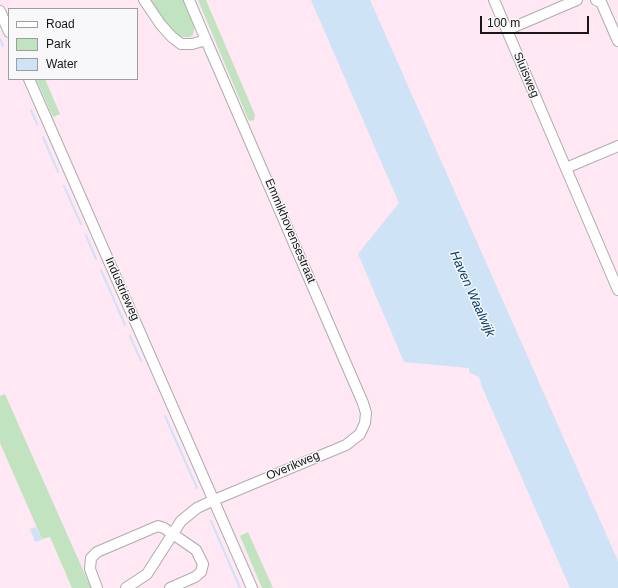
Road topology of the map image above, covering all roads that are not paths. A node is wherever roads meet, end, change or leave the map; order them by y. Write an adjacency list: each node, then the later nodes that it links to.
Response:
1 (144, 0): 9 (street)
2 (189, 0): 9 (street, Emmikhovensestraat)
3 (494, 0): 8 (street, Sluisweg)
4 (577, 0): 8 (street)
5 (596, 0): 10 (street)
6 (0, 11): 7 (street)
7 (8, 30)
8 (507, 30): 13 (street, Sluisweg)
9 (206, 40): 15 (street, Emmikhovensestraat)
10 (618, 41)
11 (29, 80): 16 (street, Industrieweg)
12 (618, 146): 13 (street)
13 (566, 168): 14 (street, Sluisweg)
14 (618, 290)
15 (365, 423): 16 (street, Overikweg)
16 (214, 500): 17 (street); 21 (street, Industrieweg)
17 (172, 534): 18 (street); 19 (street); 20 (street)
18 (97, 588)
19 (126, 588)
20 (170, 588)
21 (252, 588)

